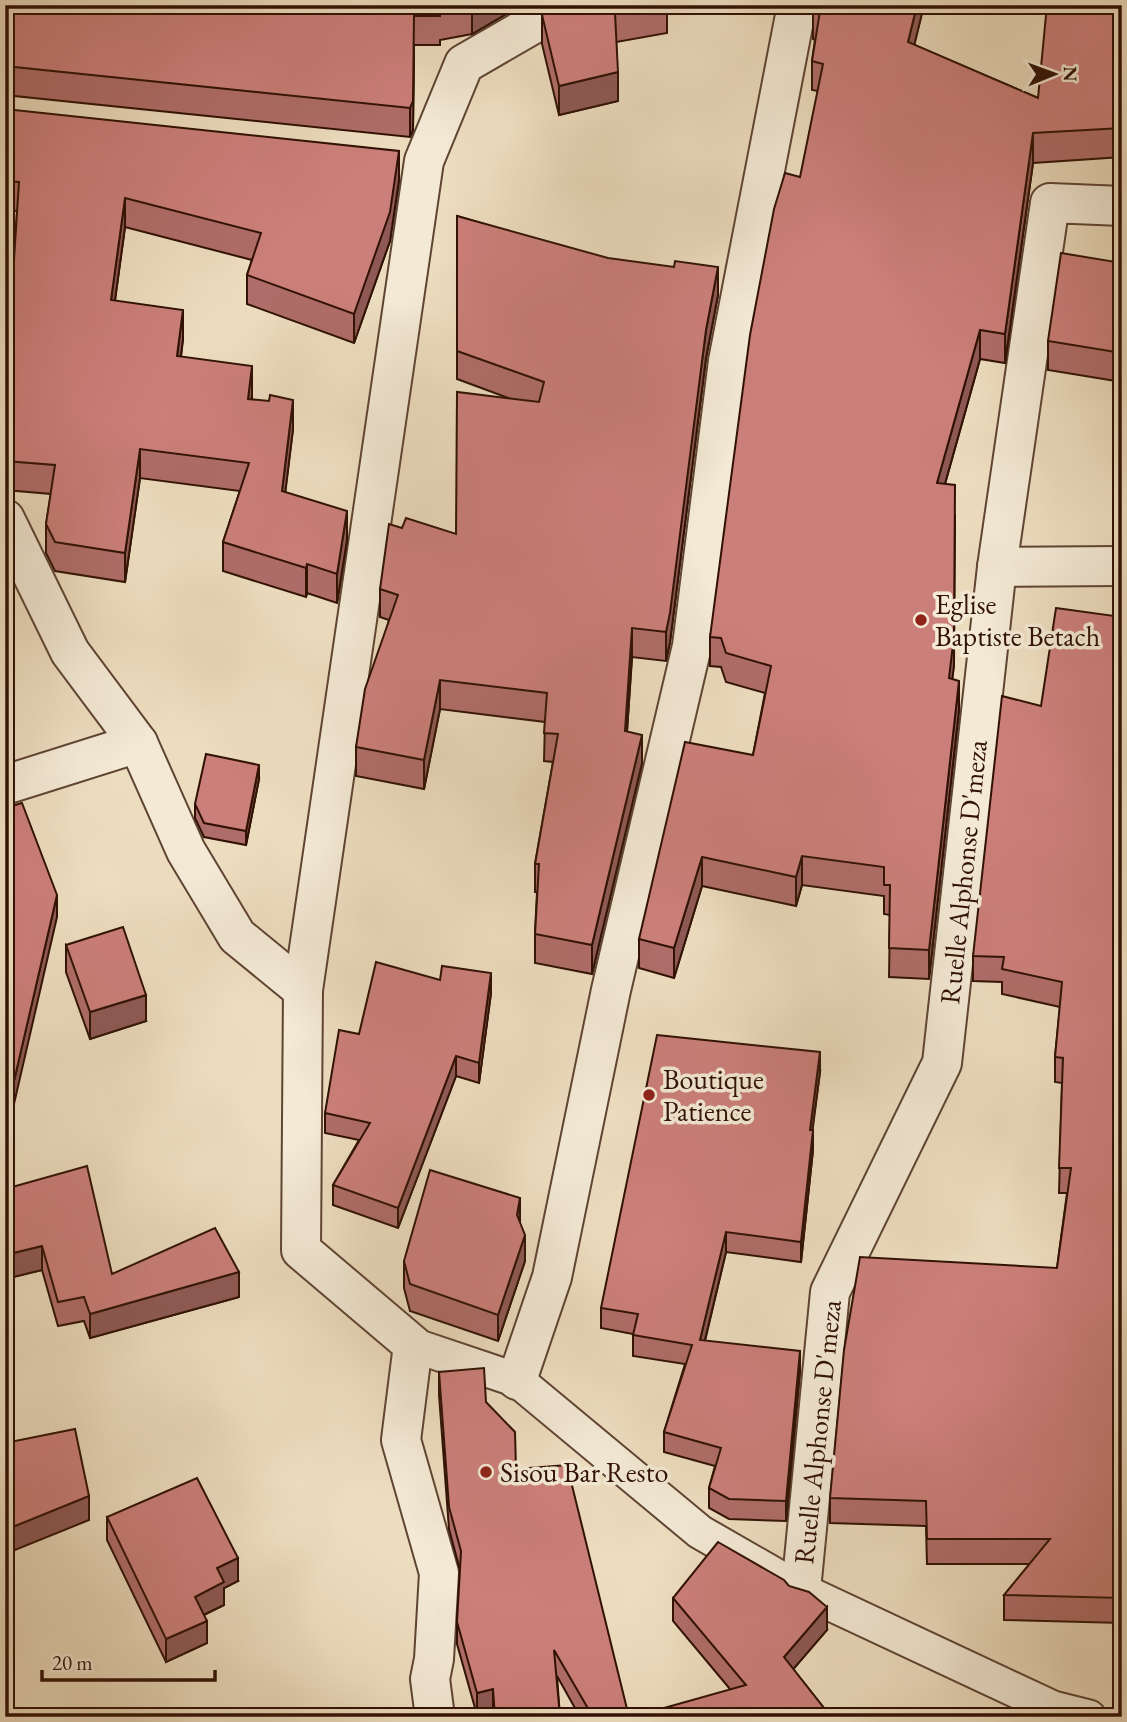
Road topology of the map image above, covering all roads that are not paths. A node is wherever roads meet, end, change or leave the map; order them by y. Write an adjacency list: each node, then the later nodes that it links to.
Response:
1 (566, 5): 4 (street)
2 (797, 5): 13 (street)
3 (383, 157): 4 (street)
4 (424, 162): 11 (street)
5 (1122, 206): 8 (street, Ruelle Alphonse D'meza)
6 (5, 519): 9 (street)
7 (1122, 566): 8 (street)
8 (997, 567): 14 (street, Ruelle Alphonse D'meza)
9 (138, 743): 10 (street); 11 (street)
10 (5, 785)
11 (303, 990): 12 (street)
12 (413, 1345): 13 (lane); 15 (street)
13 (517, 1380): 14 (lane)
14 (801, 1590): 16 (lane)
15 (435, 1717)
16 (1089, 1717)

